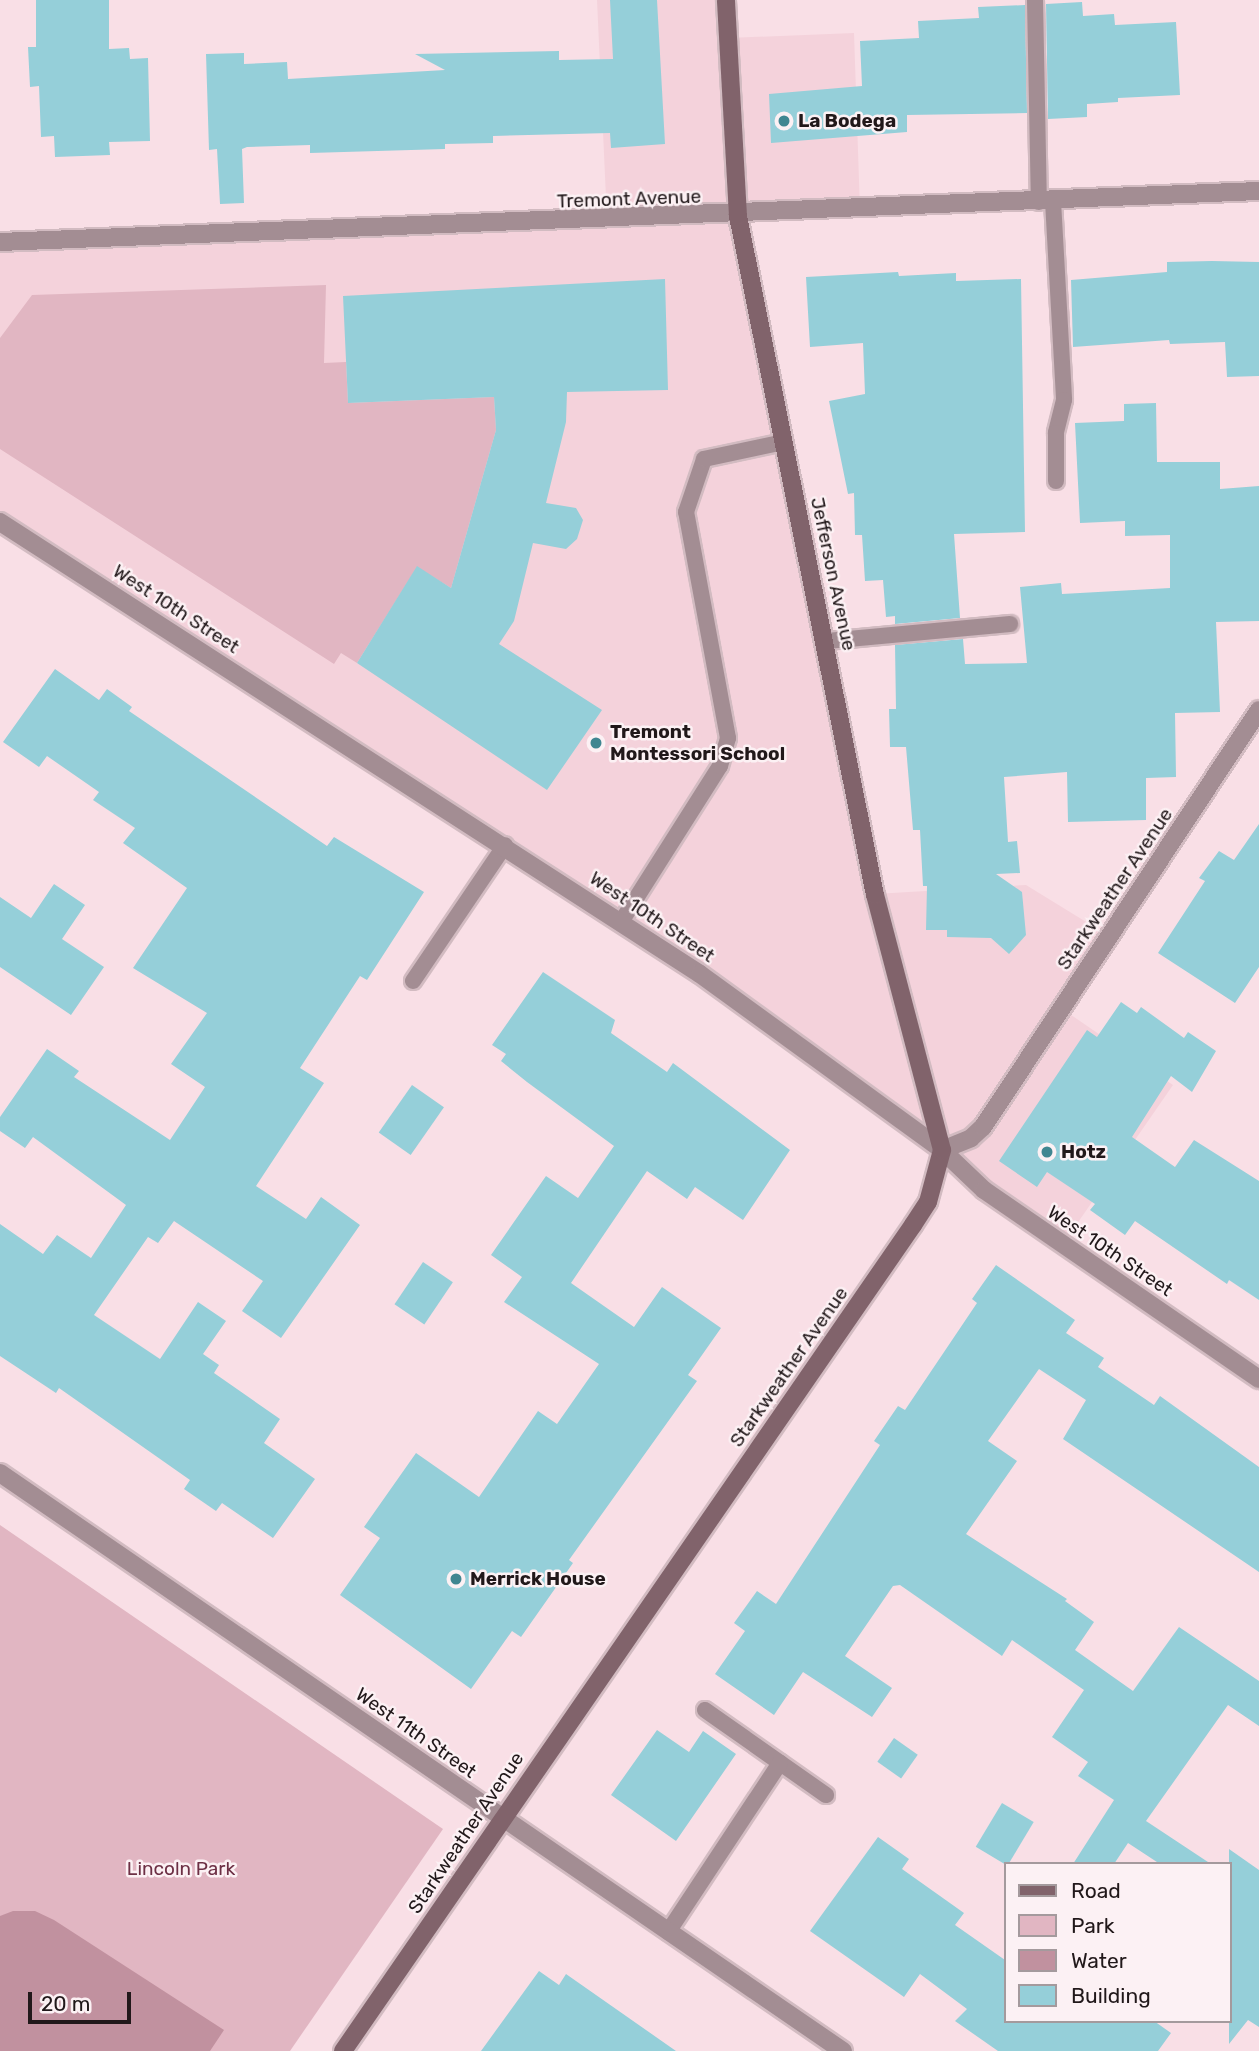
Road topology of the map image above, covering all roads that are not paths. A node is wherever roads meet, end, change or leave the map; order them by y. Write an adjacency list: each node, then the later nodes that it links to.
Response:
1 (726, 0): 5 (street, Jefferson Avenue)
2 (1035, 0): 4 (lane)
3 (1259, 191): 4 (street, Tremont Avenue)
4 (1046, 201): 5 (street, Tremont Avenue); 8 (lane)
5 (738, 216): 6 (street, Tremont Avenue); 7 (street, Jefferson Avenue)
6 (0, 242)
7 (784, 442): 11 (street, Jefferson Avenue); 14 (lane)
8 (1056, 481)
9 (0, 522): 13 (street, West 10th Street)
10 (1010, 624): 11 (lane)
11 (827, 641): 16 (street, Jefferson Avenue)
12 (1259, 710): 16 (street, Starkweather Avenue)
13 (505, 845): 14 (street, West 10th Street); 15 (lane)
14 (621, 922): 16 (street, West 10th Street)
15 (413, 981)
16 (942, 1150): 17 (street, West 10th Street); 22 (street, Starkweather Avenue)
17 (1259, 1378)
18 (0, 1473): 22 (street, West 11th Street)
19 (705, 1710): 20 (lane)
20 (780, 1763): 21 (lane); 23 (lane)
21 (826, 1795)
22 (501, 1817): 23 (street, West 11th Street); 24 (street, Starkweather Avenue)
23 (668, 1932): 25 (street, West 11th Street)
24 (343, 2051)
25 (843, 2051)

